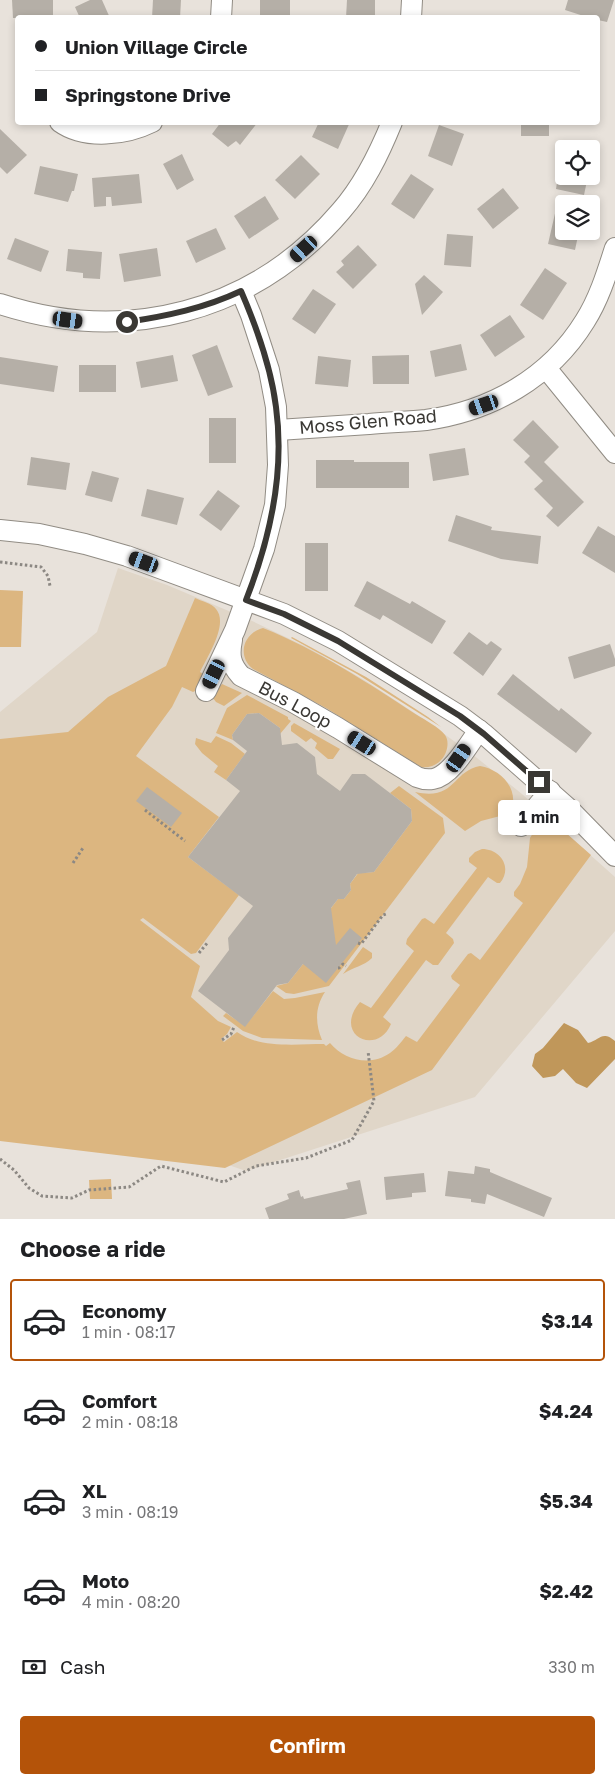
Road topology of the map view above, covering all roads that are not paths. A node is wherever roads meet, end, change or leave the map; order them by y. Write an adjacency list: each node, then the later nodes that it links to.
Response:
1 (222, 0): 3 (street)
2 (412, 0): 4 (street)
3 (221, 15)
4 (411, 15)
5 (66, 125): 6 (street)
6 (145, 125)
7 (391, 125): 9 (street)
8 (615, 248): 11 (street, Moss Glen Road)
9 (241, 291): 10 (street); 12 (street)
10 (0, 304)
11 (546, 368): 12 (street, Moss Glen Road); 13 (street)
12 (278, 430): 15 (street)
13 (615, 453)
14 (0, 530): 15 (street)
15 (246, 600): 16 (street); 18 (street)
16 (233, 635): 17 (street); 18 (street, Bus Loop)
17 (206, 690)
18 (479, 730): 19 (street)
19 (550, 791): 20 (street); 21 (street)
20 (520, 826)
21 (613, 852)

